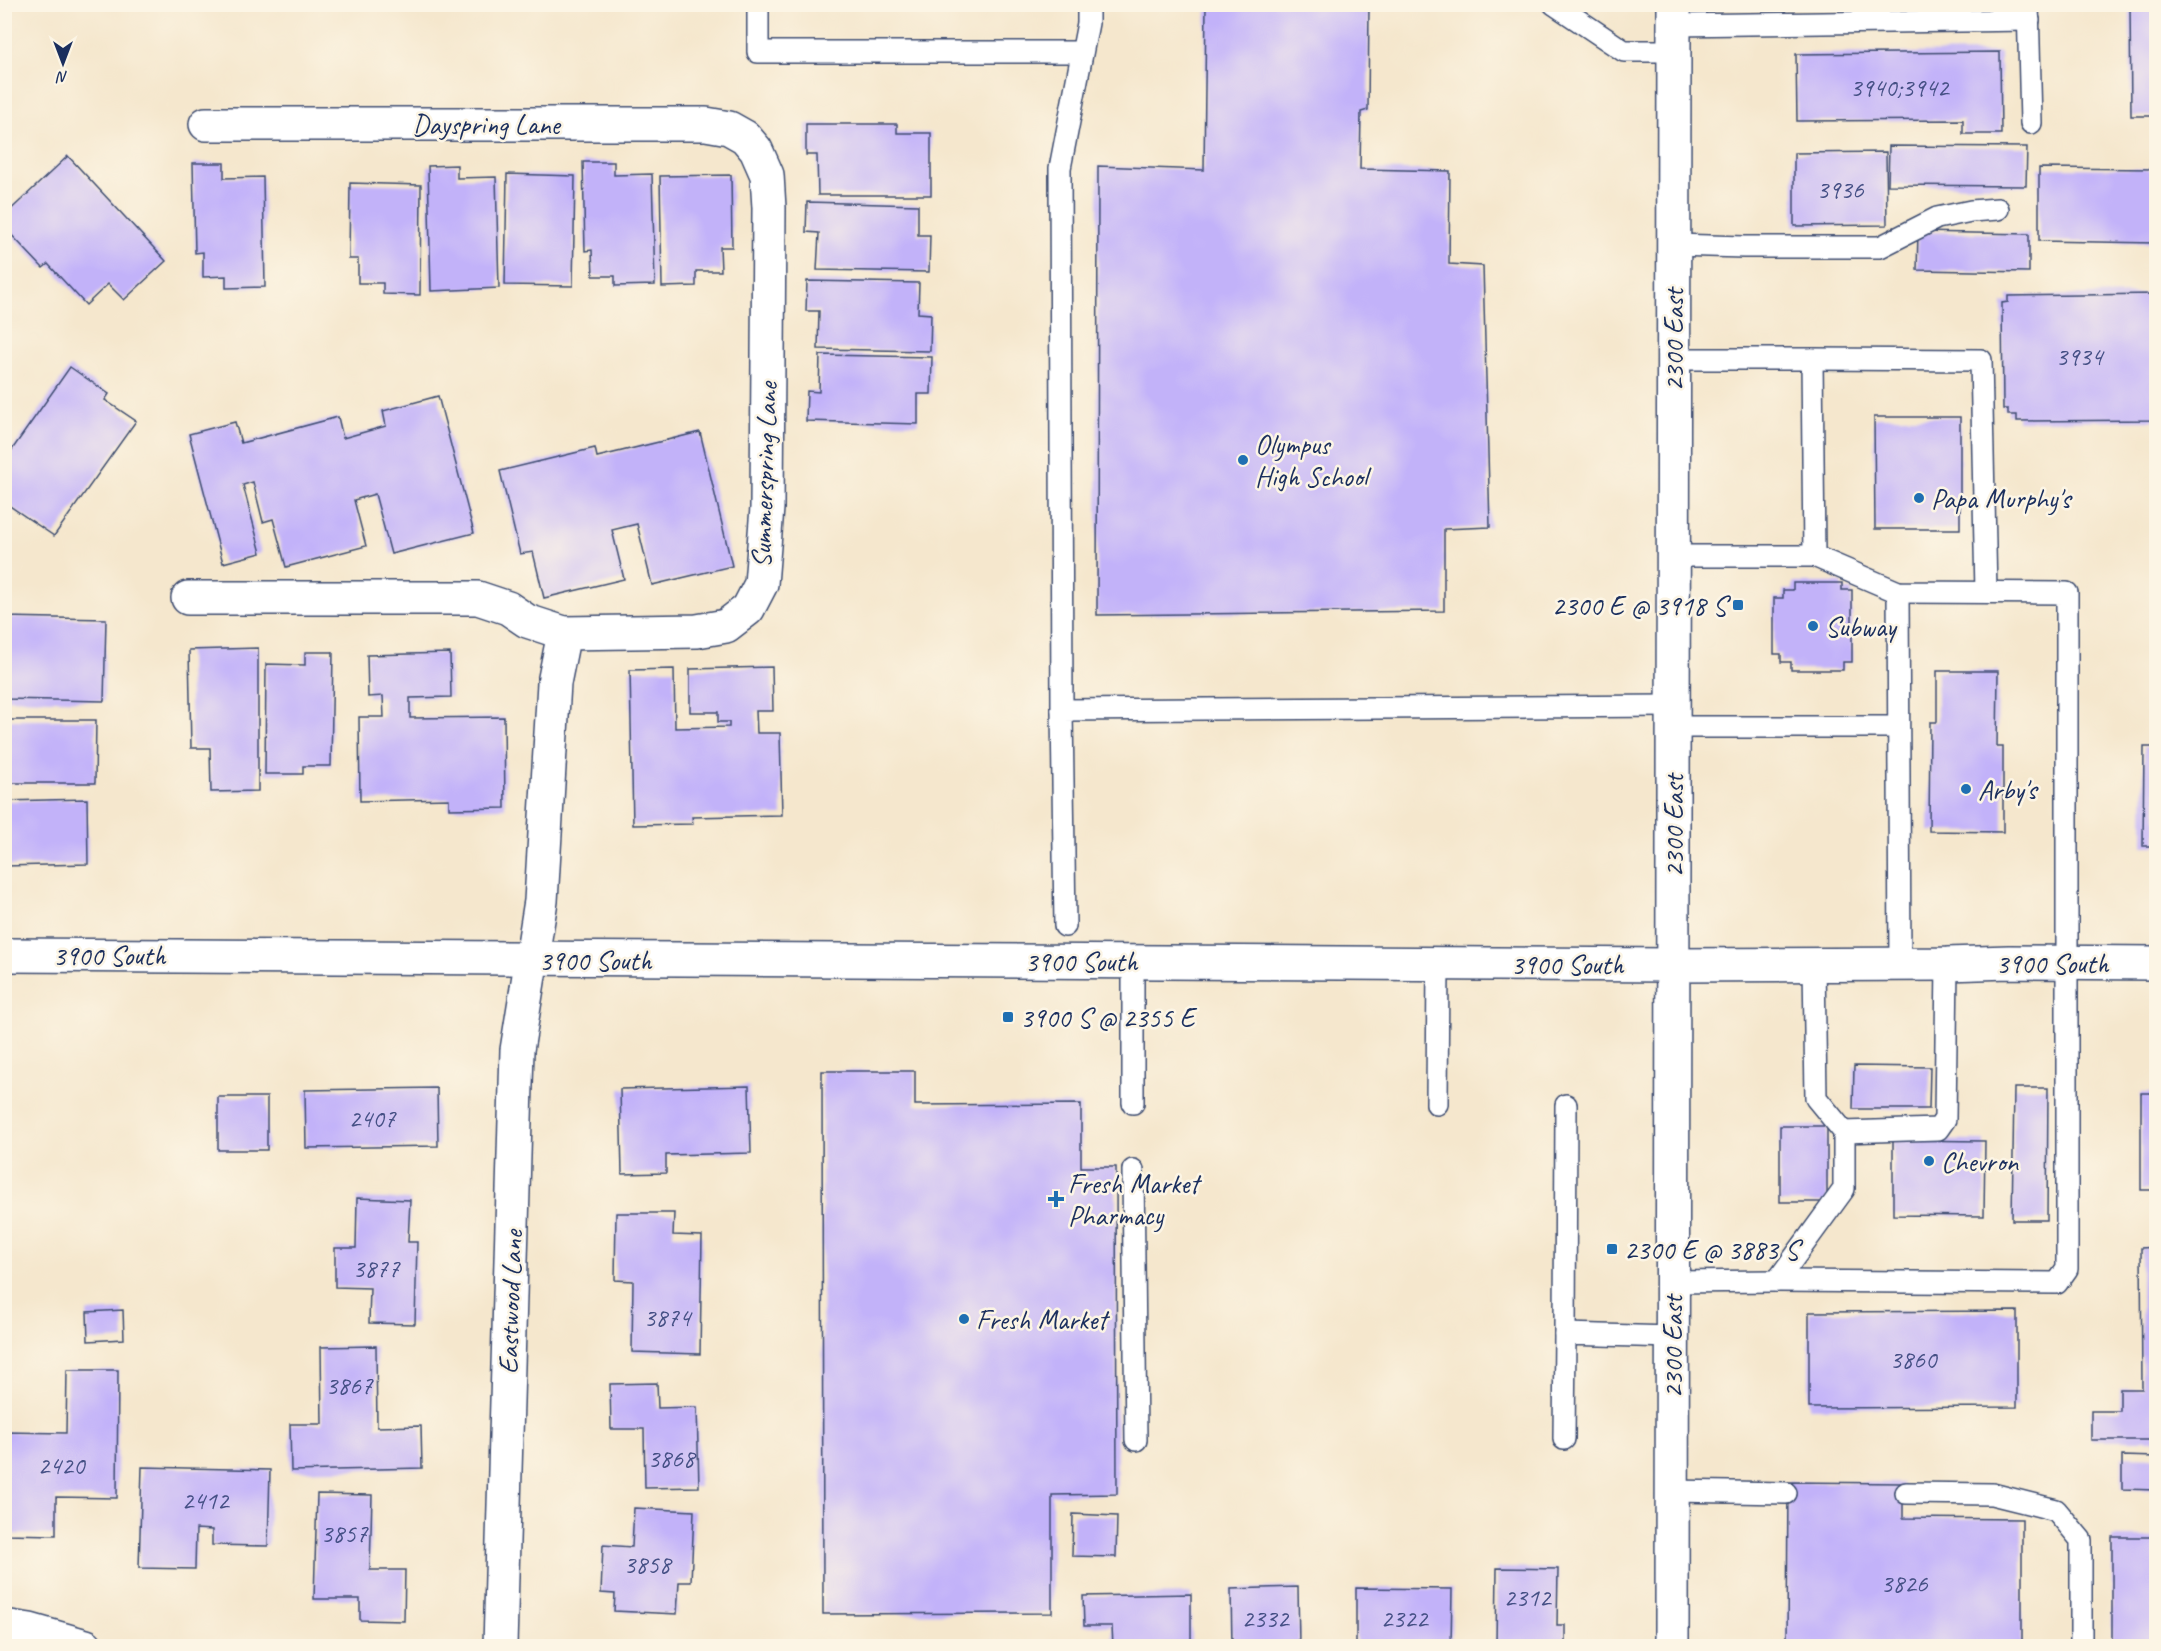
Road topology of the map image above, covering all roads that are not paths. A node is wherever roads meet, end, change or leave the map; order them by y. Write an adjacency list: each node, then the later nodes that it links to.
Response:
1 (758, 4): 6 (lane)
2 (1088, 4): 6 (lane)
3 (1554, 4): 5 (lane)
4 (2028, 12): 5 (lane); 7 (lane)
5 (1674, 27): 11 (main road, 2300 East)
6 (1082, 52): 20 (lane)
7 (2031, 123)
8 (206, 124): 9 (main road, Dayspring Lane)
9 (756, 150): 19 (main road, Summerspring Lane)
10 (1998, 209): 11 (lane)
11 (1674, 245): 12 (main road, 2300 East)
12 (1674, 359): 13 (lane); 14 (main road, 2300 East)
13 (1812, 359): 15 (lane); 17 (lane)
14 (1673, 556): 15 (lane); 21 (main road, 2300 East)
15 (1814, 556): 16 (lane)
16 (1898, 592): 17 (lane); 22 (lane)
17 (1986, 592): 28 (lane)
18 (188, 598): 19 (main road, Summerspring Lane)
19 (564, 633): 25 (main road)
20 (1062, 710): 21 (lane); 23 (lane)
21 (1673, 717): 22 (lane); 33 (main road, 2300 East)
22 (1898, 727): 31 (lane)
23 (1065, 926)
24 (4, 955): 25 (main road, 3900 South)
25 (531, 959): 26 (main road, 3900 South); 50 (main road, Eastwood Lane)
26 (1133, 962): 27 (main road, 3900 South); 34 (lane)
27 (1438, 963): 33 (main road, 3900 South); 35 (lane)
28 (2066, 963): 29 (main road, 3900 South); 32 (main road, 3900 South); 39 (lane)
29 (2157, 963)
30 (1814, 964): 31 (main road, 3900 South); 33 (main road, 3900 South); 37 (lane)
31 (1900, 964): 32 (main road, 3900 South)
32 (1947, 964): 37 (lane)
33 (1672, 965): 40 (main road, 2300 East)
34 (1134, 1102)
35 (1437, 1104)
36 (1566, 1105): 41 (lane)
37 (1844, 1132): 39 (lane)
38 (1134, 1170): 44 (lane)
39 (1777, 1281): 40 (lane)
40 (1672, 1282): 42 (main road, 2300 East)
41 (1565, 1334): 42 (lane); 43 (lane)
42 (1672, 1337): 45 (main road, 2300 East)
43 (1564, 1439)
44 (1136, 1440)
45 (1672, 1491): 46 (lane); 51 (main road, 2300 East)
46 (1786, 1493)
47 (1906, 1493): 52 (lane)
48 (4, 1626): 49 (main road)
49 (86, 1647)
50 (500, 1647)
51 (1672, 1647)
52 (2081, 1647)

